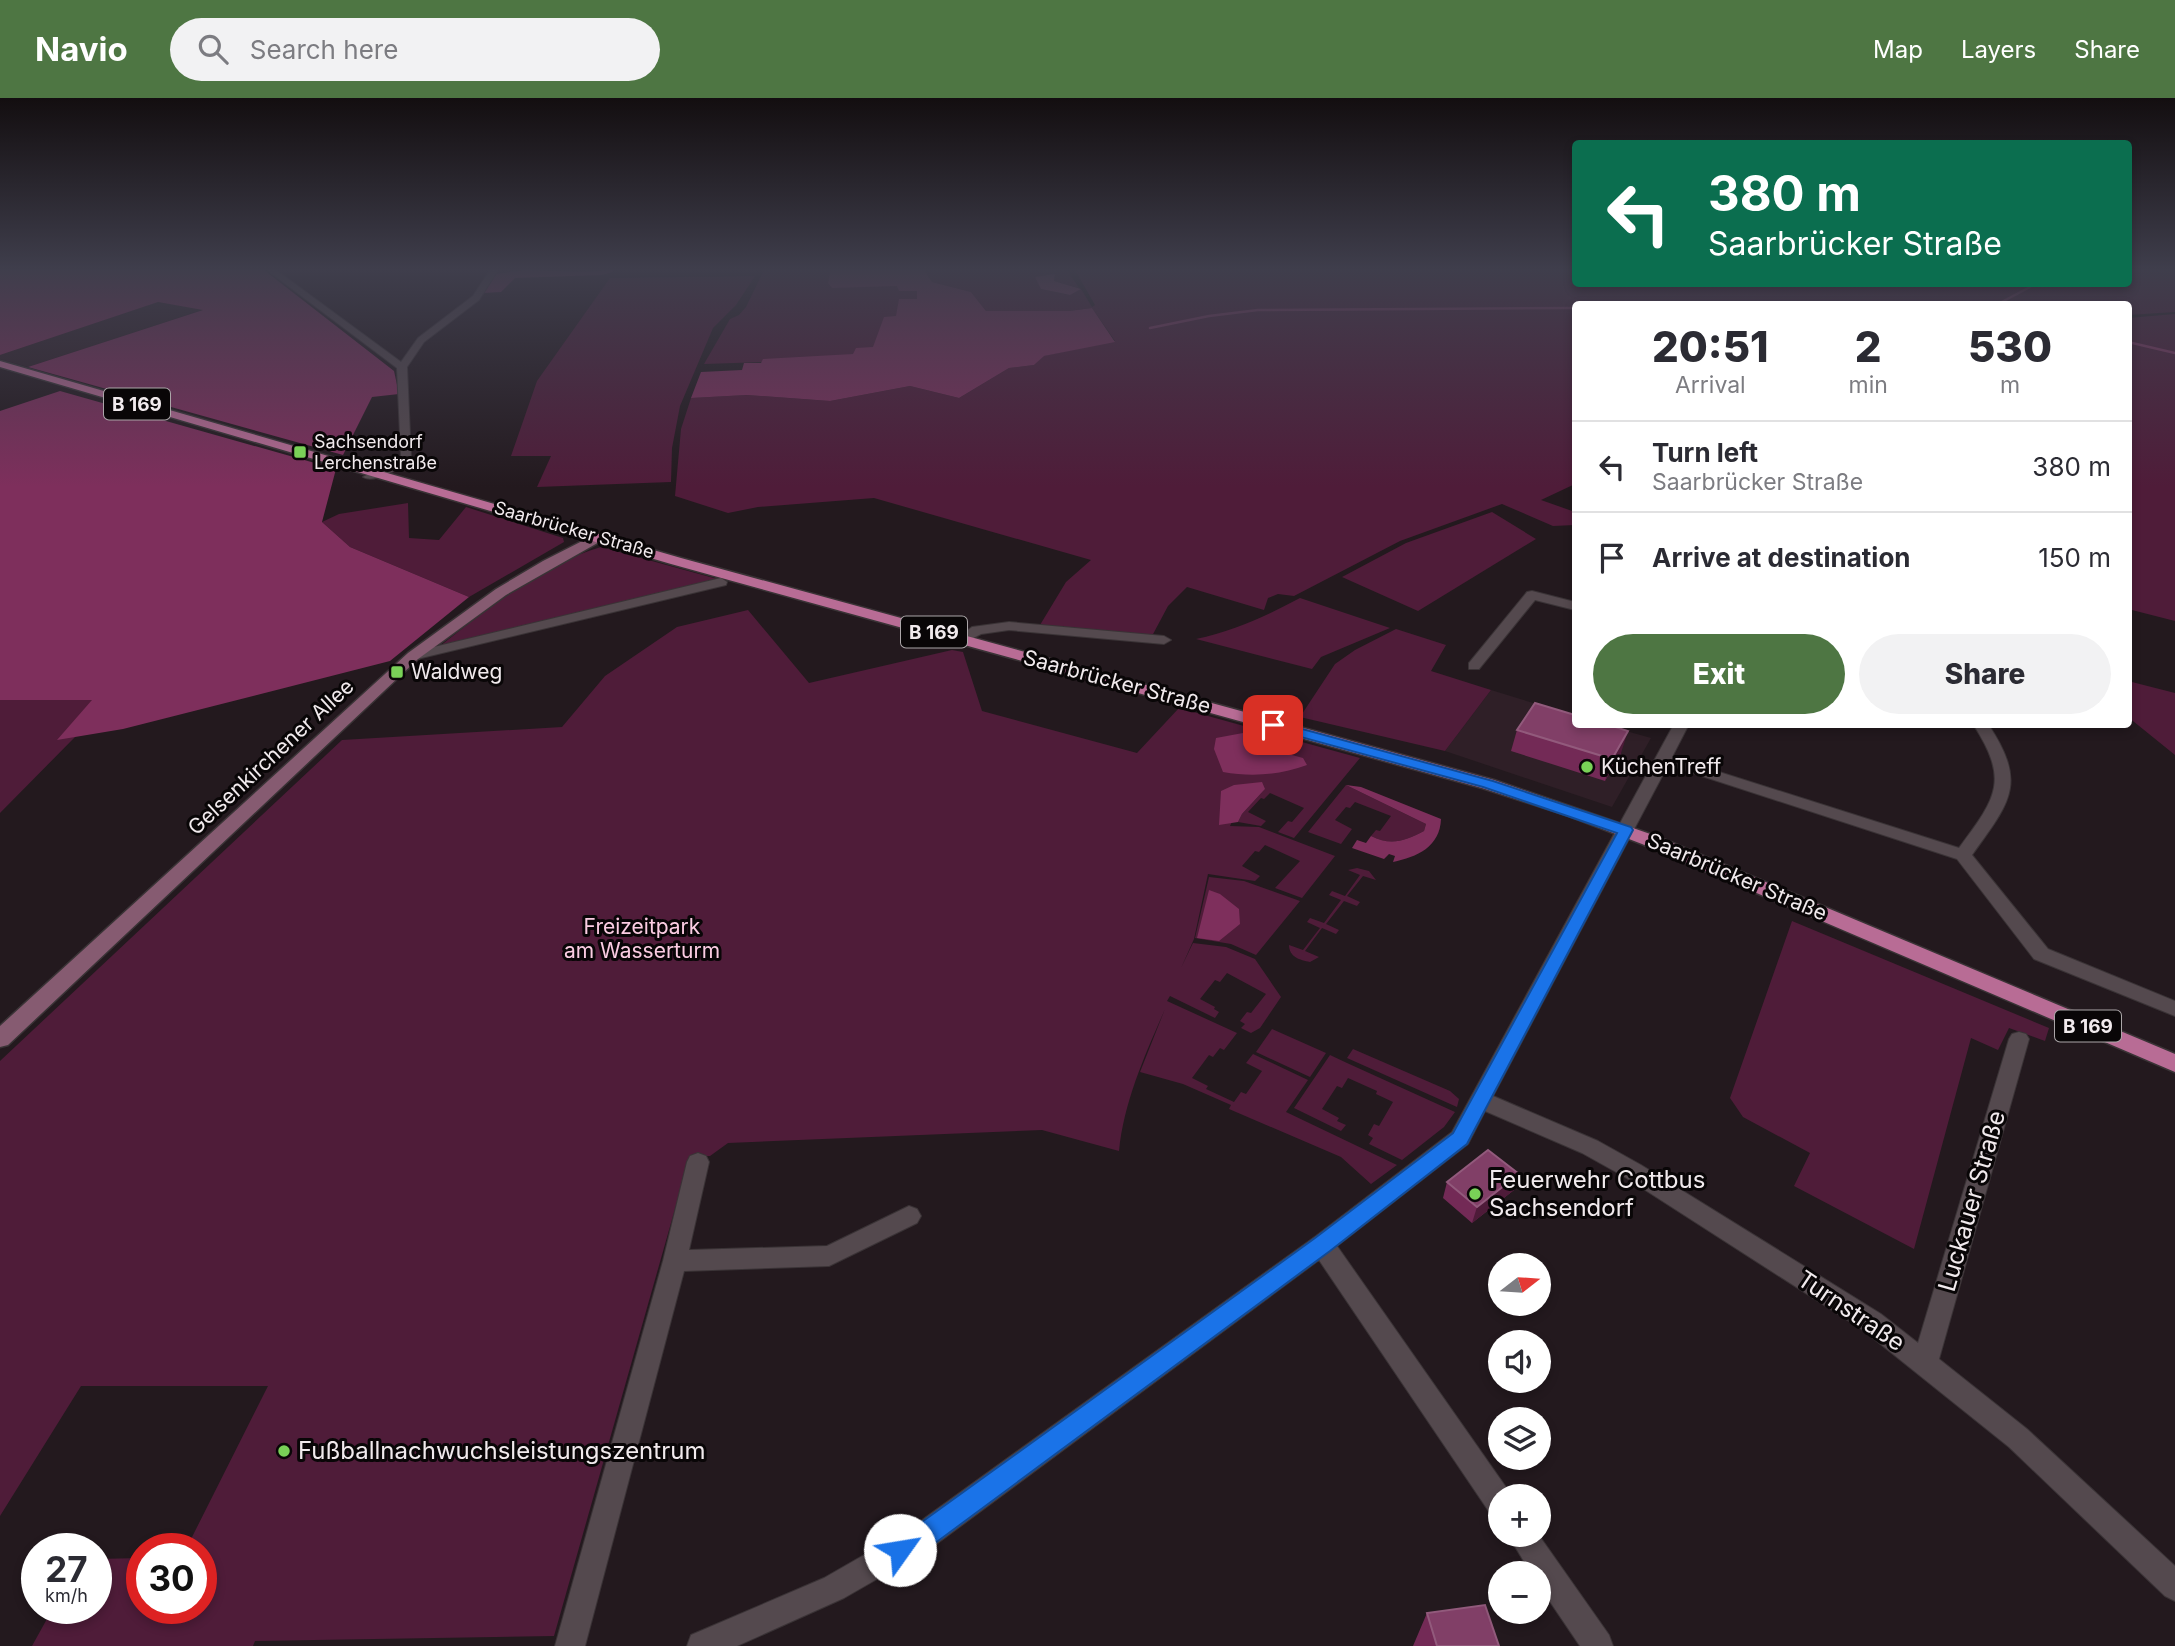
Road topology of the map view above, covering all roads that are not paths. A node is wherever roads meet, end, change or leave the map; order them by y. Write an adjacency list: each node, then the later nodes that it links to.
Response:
1 (368, 342): 4 (street)
2 (419, 342): 4 (street)
3 (0, 363): 5 (main road, Saarbrücker Straße / B 169)
4 (402, 368): 5 (street)
5 (374, 475): 6 (main road, Saarbrücker Straße / B 169)
6 (596, 538): 10 (main road, Saarbrücker Straße / B 169); 11 (main road, Gelsenkirchener Allee)
7 (721, 582): 11 (street)
8 (1572, 605): 12 (street)
9 (1164, 639): 10 (street, Saarbrücker Straße)
10 (962, 640): 16 (main road, Saarbrücker Straße / B 169)
11 (413, 656): 20 (main road, Gelsenkirchener Allee)
12 (1474, 666)
13 (1680, 728): 15 (street)
14 (1982, 728): 17 (street)
15 (1664, 759): 16 (street); 17 (street)
16 (1626, 830): 21 (main road, Saarbrücker Straße / B 169); 22 (street)
17 (1963, 855): 18 (street)
18 (2175, 1009)
19 (2019, 1039): 27 (street, Luckauer Straße)
20 (0, 1040)
21 (2175, 1063)
22 (1482, 1100): 25 (street); 27 (street, Turnstraße)
23 (698, 1162): 26 (street)
24 (909, 1216): 26 (street)
25 (1322, 1244): 28 (street); 32 (street)
26 (675, 1261): 31 (street)
27 (1925, 1363): 30 (street, Turnstraße)
28 (1488, 1486)
29 (1530, 1547): 33 (street)
30 (2175, 1586)
31 (570, 1646)
32 (702, 1646)
33 (1598, 1646)

